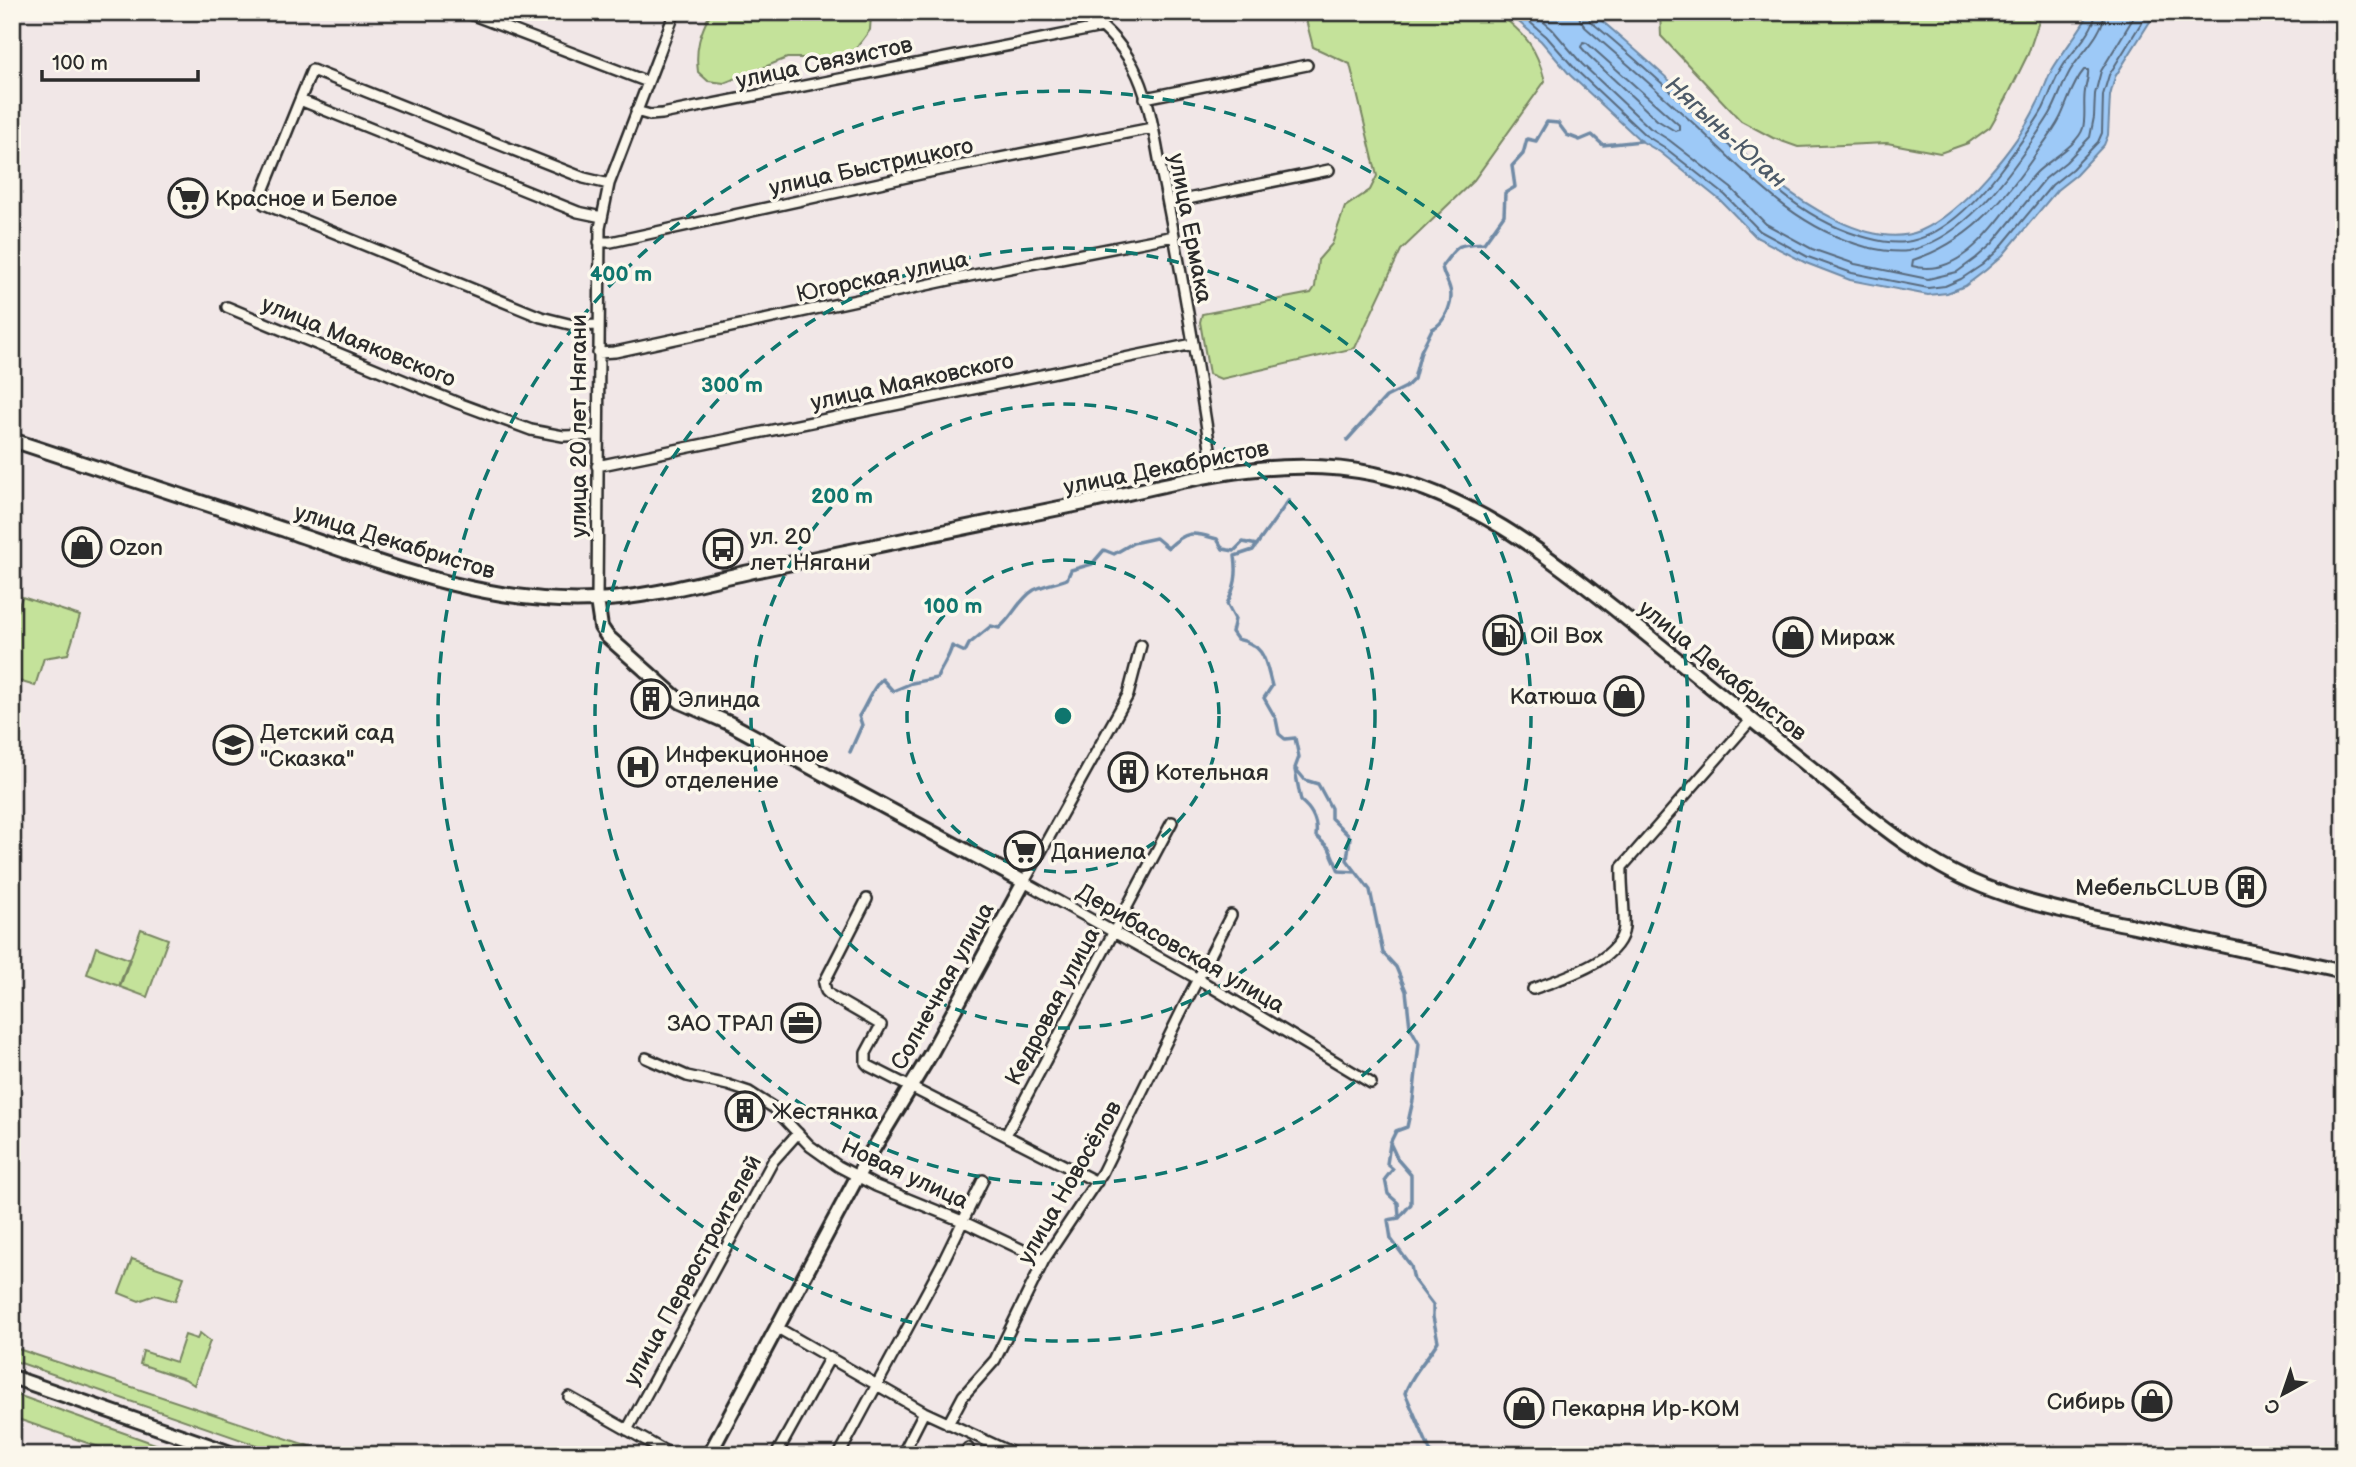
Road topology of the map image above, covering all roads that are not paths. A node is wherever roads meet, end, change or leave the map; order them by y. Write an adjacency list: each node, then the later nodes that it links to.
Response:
1 (465, 12): 6 (street)
2 (675, 12): 6 (street, улица 20 лет Нягани)
3 (1081, 12): 4 (street, улица Ермака)
4 (1102, 27): 7 (street, улица Ермака); 9 (street, улица Связистов)
5 (1307, 65): 7 (street)
6 (648, 82): 9 (street, улица 20 лет Нягани)
7 (1145, 98): 10 (street, улица Ермака)
8 (300, 100): 12 (street); 14 (street); 18 (street)
9 (636, 111): 12 (street, улица 20 лет Нягани)
10 (1152, 128): 13 (street, улица Ермака); 16 (street, улица Быстрицкого)
11 (1329, 170): 13 (street)
12 (609, 184): 14 (street, улица 20 лет Нягани)
13 (1168, 203): 15 (street, улица Ермака)
14 (602, 217): 16 (street, улица 20 лет Нягани)
15 (1174, 236): 19 (street, улица Ермака); 20 (street, Югорская улица)
16 (599, 242): 18 (street, улица 20 лет Нягани)
17 (227, 307): 21 (street, улица Маяковского)
18 (598, 325): 20 (street, улица 20 лет Нягани)
19 (1193, 344): 23 (street, улица Маяковского); 24 (street, улица Ермака)
20 (598, 353): 21 (street, улица 20 лет Нягани)
21 (598, 435): 23 (street, улица 20 лет Нягани)
22 (12, 440): 25 (main road, улица Декабристов)
23 (597, 466): 25 (street, улица 20 лет Нягани)
24 (1214, 474): 25 (main road, улица Декабристов); 27 (main road, улица Декабристов)
25 (597, 600): 29 (main road, Дерибасовская улица)
26 (1141, 645): 29 (street, Солнечная улица)
27 (1751, 720): 33 (main road, улица Декабристов); 35 (street)
28 (1172, 822): 32 (street, Кедровая улица)
29 (1024, 882): 32 (street, Дерибасовская улица); 38 (main road, Солнечная улица)
30 (867, 899): 38 (street)
31 (1231, 915): 34 (street, улица Новосёлов)
32 (1113, 932): 34 (street, Дерибасовская улица); 40 (street, Кедровая улица)
33 (2344, 972)
34 (1198, 979): 37 (street, Дерибасовская улица); 43 (street, улица Новосёлов)
35 (1533, 989)
36 (646, 1058): 39 (street, Новая улица)
37 (1371, 1083)
38 (909, 1087): 40 (street); 41 (main road, Солнечная улица)
39 (797, 1133): 41 (street, Новая улица); 53 (street, улица Первостроителей)
40 (1006, 1135): 43 (street)
41 (857, 1177): 44 (street, Новая улица); 46 (main road, Солнечная улица)
42 (983, 1180): 44 (street)
43 (1097, 1182): 45 (street, улица Новосёлов)
44 (962, 1221): 45 (street, Новая улица); 49 (street)
45 (1044, 1260): 52 (street, улица Новосёлов)
46 (776, 1327): 47 (street); 56 (main road, Солнечная улица)
47 (829, 1359): 49 (street); 57 (street)
48 (12, 1377): 54 (main road)
49 (876, 1386): 51 (street); 58 (street)
50 (569, 1397): 53 (street)
51 (924, 1412): 52 (street); 59 (street)
52 (948, 1424): 60 (street)
53 (627, 1430): 55 (street)
54 (236, 1455)
55 (672, 1455)
56 (709, 1455)
57 (776, 1455)
58 (839, 1455)
59 (902, 1455)
60 (1017, 1455)

